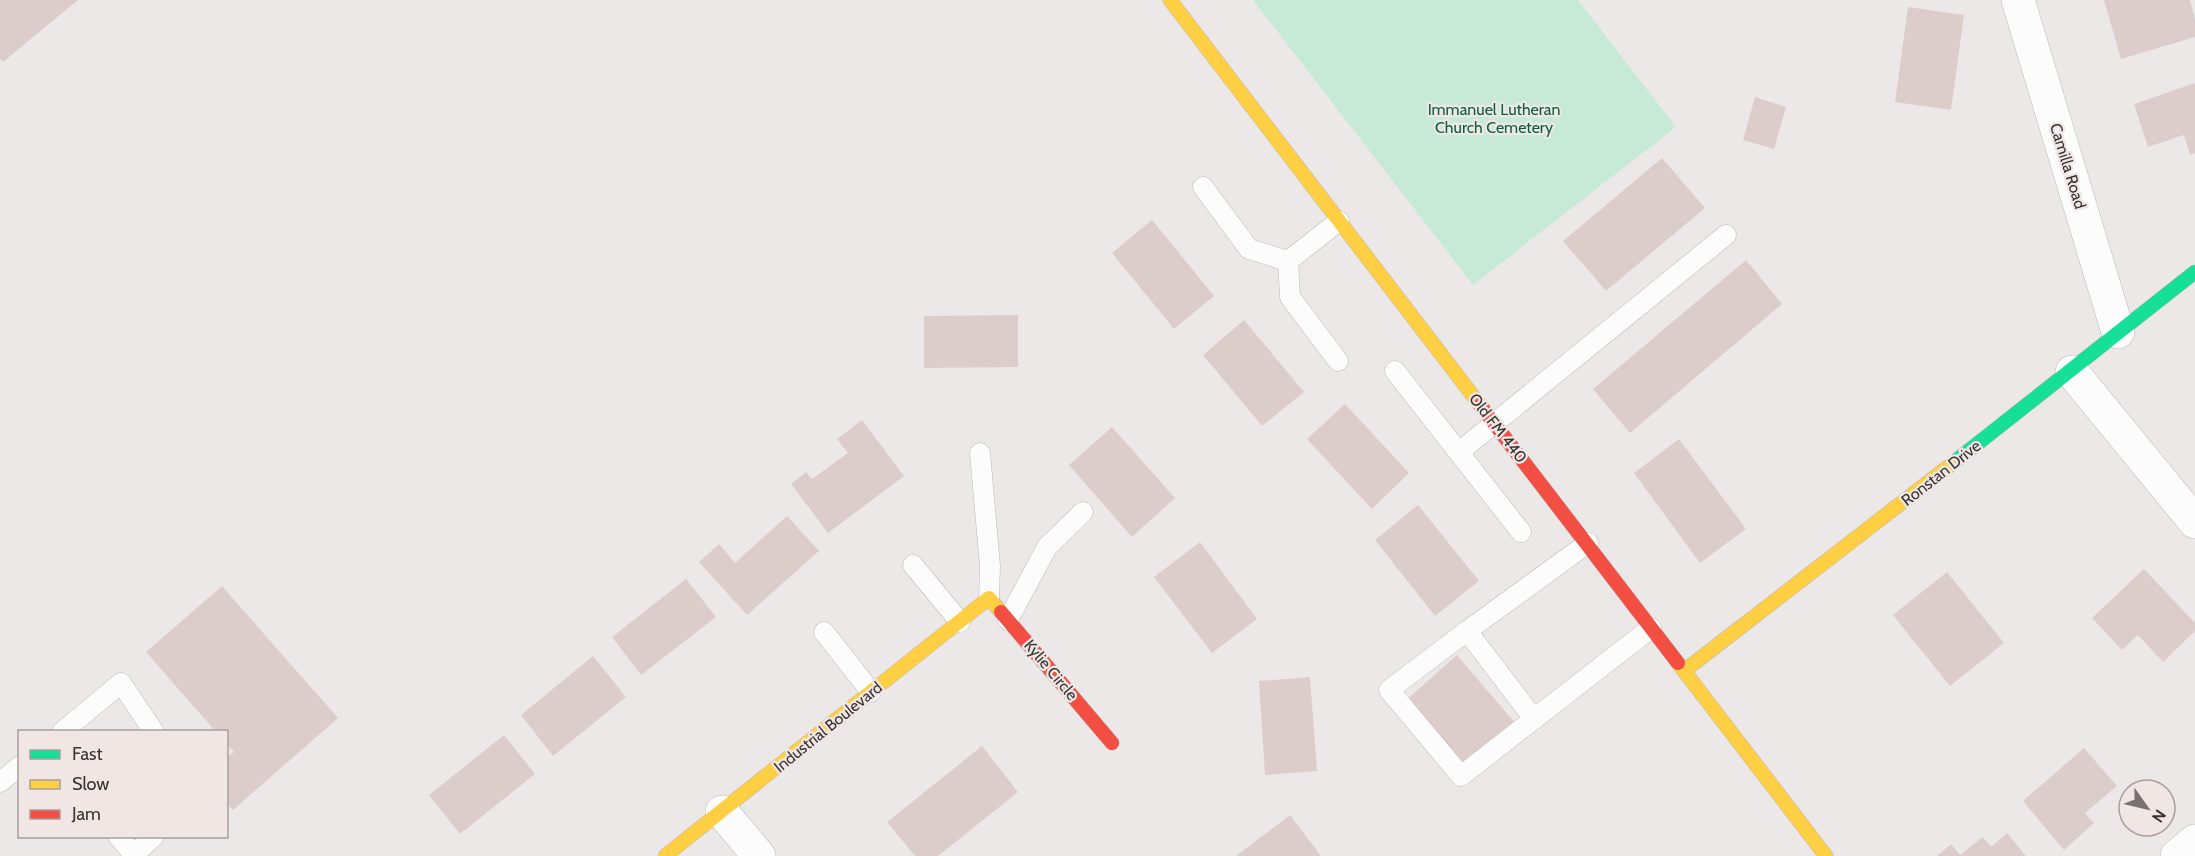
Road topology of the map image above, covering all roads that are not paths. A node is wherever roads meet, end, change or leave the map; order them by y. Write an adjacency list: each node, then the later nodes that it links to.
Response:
1 (1170, 0): 4 (street, Old FM 440)
2 (2018, 0): 8 (street, Camilla Road)
3 (1203, 187): 6 (lane)
4 (1339, 220): 6 (lane); 12 (street, Old FM 440)
5 (1726, 235): 12 (lane)
6 (1288, 261): 9 (lane)
7 (2195, 272): 8 (street, Ronstan Drive)
8 (2118, 332): 11 (street, Ronstan Drive)
9 (1338, 361)
10 (1395, 370): 13 (lane)
11 (2072, 372): 16 (street); 26 (street, Ronstan Drive)
12 (1495, 424): 13 (lane); 18 (street, Old FM 440)
13 (1459, 452): 17 (lane)
14 (980, 453): 20 (lane)
15 (1083, 512): 21 (lane)
16 (2195, 522)
17 (1521, 532)
18 (1588, 543): 23 (street, Old FM 440); 24 (lane)
19 (913, 565): 22 (lane)
20 (989, 598): 21 (street, Kylie Circle); 22 (street, Industrial Boulevard)
21 (1008, 620): 31 (street, Kylie Circle)
22 (960, 622): 27 (street, Industrial Boulevard)
23 (1652, 628): 26 (street, Old FM 440); 28 (lane)
24 (1467, 631): 28 (lane); 28 (lane)
25 (824, 632): 27 (lane)
26 (1684, 671): 40 (street, Old FM 440)
27 (871, 693): 34 (street, Industrial Boulevard)
28 (1533, 719)
29 (64, 730): 30 (lane)
30 (153, 730)
31 (1112, 743)
32 (18, 768): 33 (lane)
33 (0, 782)
34 (722, 812): 38 (street, Industrial Boulevard); 39 (street)
35 (119, 838): 36 (lane)
36 (153, 838)
37 (2195, 841): 41 (street)
38 (665, 856)
39 (759, 856)
40 (1826, 856)
41 (2177, 856)

